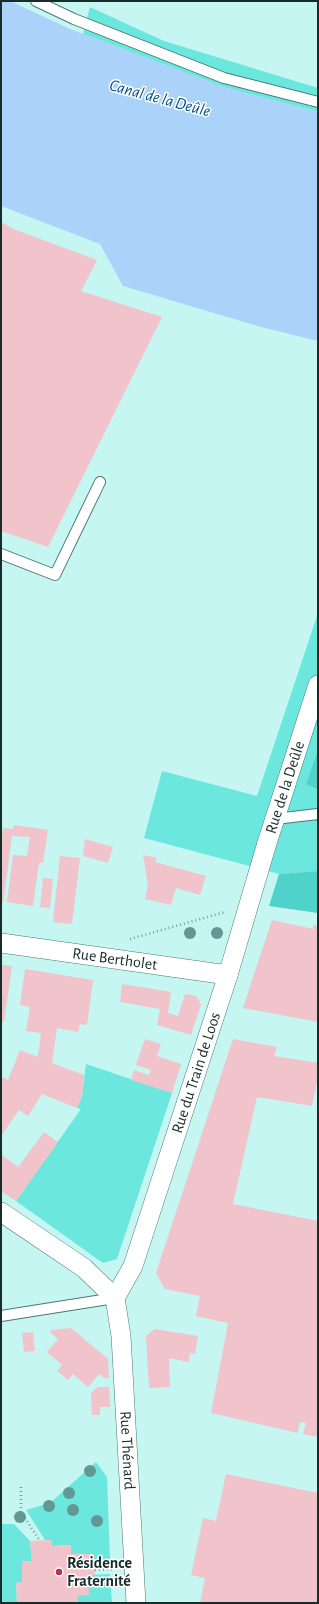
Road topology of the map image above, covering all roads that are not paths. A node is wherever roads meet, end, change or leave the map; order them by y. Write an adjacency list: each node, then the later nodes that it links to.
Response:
1 (36, 1): 2 (lane)
2 (318, 102)
3 (100, 482): 4 (lane)
4 (1, 554)
5 (318, 685): 7 (street, Rue de la Deûle)
6 (318, 814): 7 (lane)
7 (274, 819): 8 (street, Rue de la Deûle)
8 (267, 844): 10 (street, Rue du Train de Loos)
9 (1, 943): 10 (street, Rue Bertholet)
10 (228, 975): 12 (street, Rue du Train de Loos)
11 (1, 1212): 12 (street)
12 (115, 1298): 13 (lane); 14 (street, Rue Thénard)
13 (1, 1316)
14 (136, 1603)

